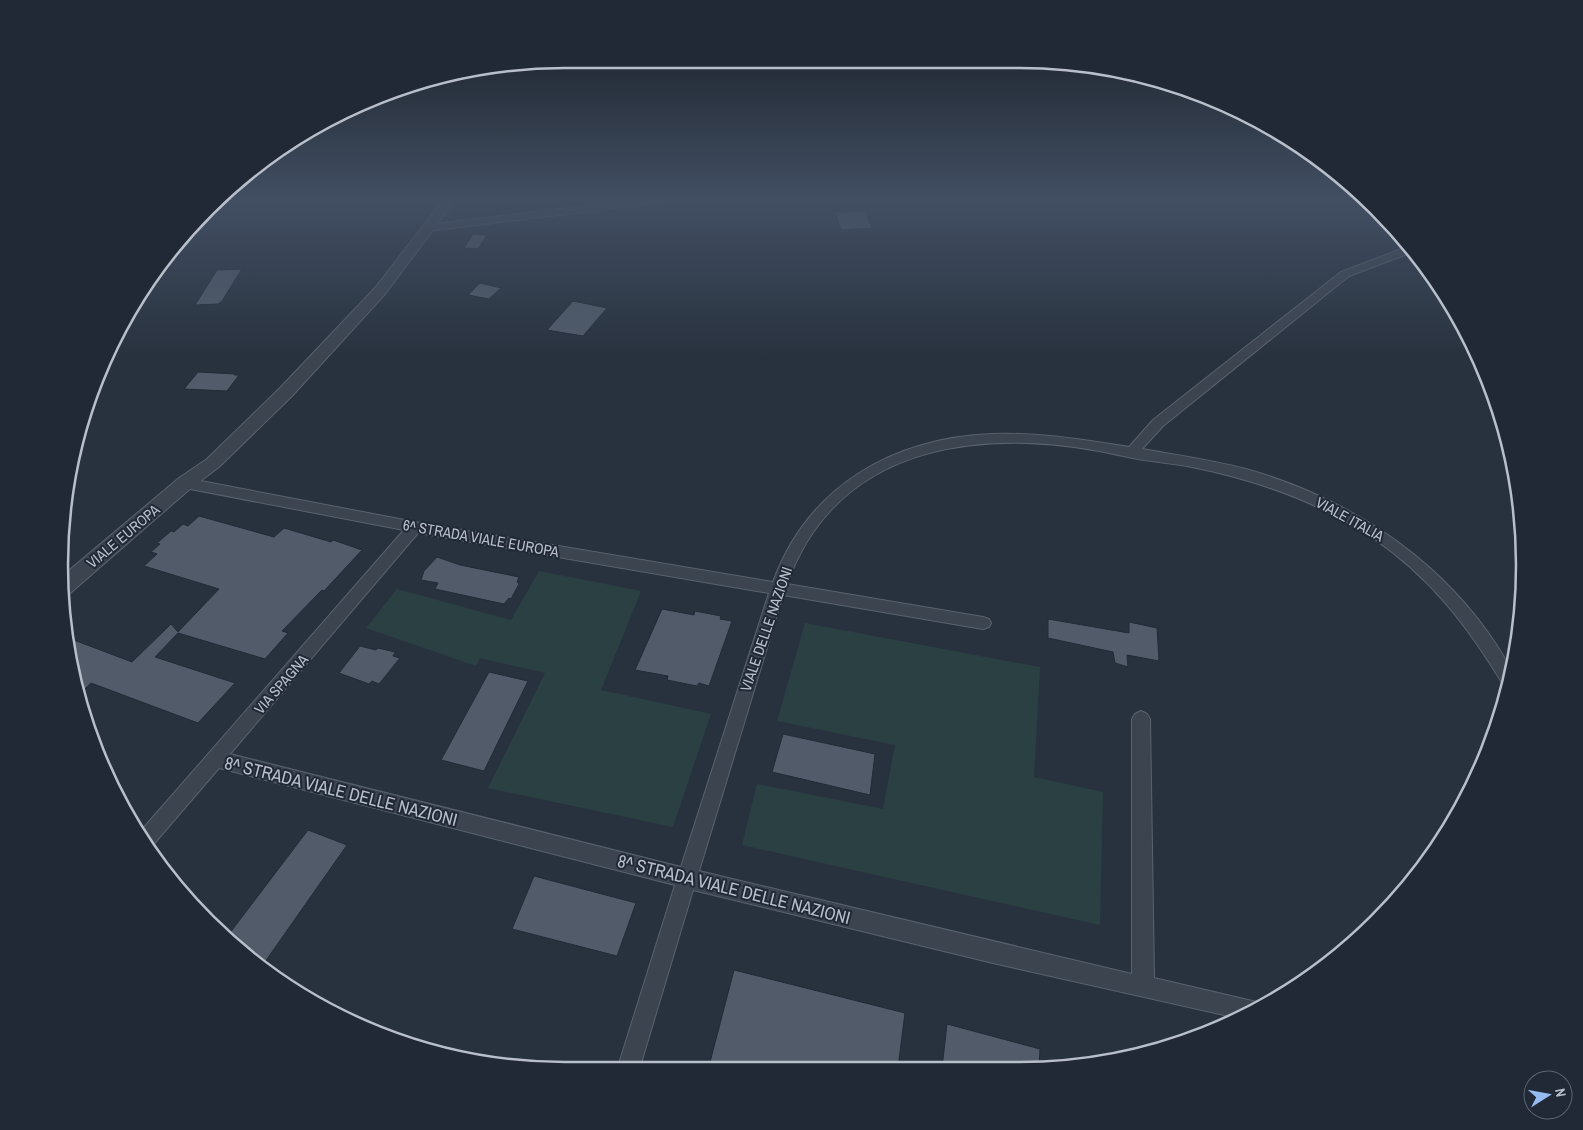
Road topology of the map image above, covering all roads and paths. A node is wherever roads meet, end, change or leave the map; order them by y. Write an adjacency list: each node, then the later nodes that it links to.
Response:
1 (411, 251): 4 (street, VIALE EUROPA)
2 (1404, 252): 3 (street)
3 (1132, 453): 7 (street, VIALE DELLE NAZIONI); 9 (street, VIALE ITALIA)
4 (185, 484): 5 (street, 6^ STRADA VIALE EUROPA); 6 (street, VIALE EUROPA)
5 (415, 528): 7 (street, 6^ STRADA VIALE EUROPA); 11 (street, VIA SPAGNA)
6 (69, 583)
7 (777, 589): 8 (street, 6^ STRADA VIALE EUROPA); 13 (street, VIALE DELLE NAZIONI)
8 (983, 623)
9 (1504, 670)
10 (1141, 719): 14 (street)
11 (216, 759): 12 (street, VIA SPAGNA); 13 (street, 8^ STRADA VIALE DELLE NAZIONI)
12 (149, 837)
13 (687, 878): 14 (street, 8^ STRADA VIALE DELLE NAZIONI); 16 (street, VIALE DELLE NAZIONI)
14 (1143, 987): 15 (street, 8^ STRADA VIALE DELLE NAZIONI)
15 (1242, 1009)
16 (630, 1062)

